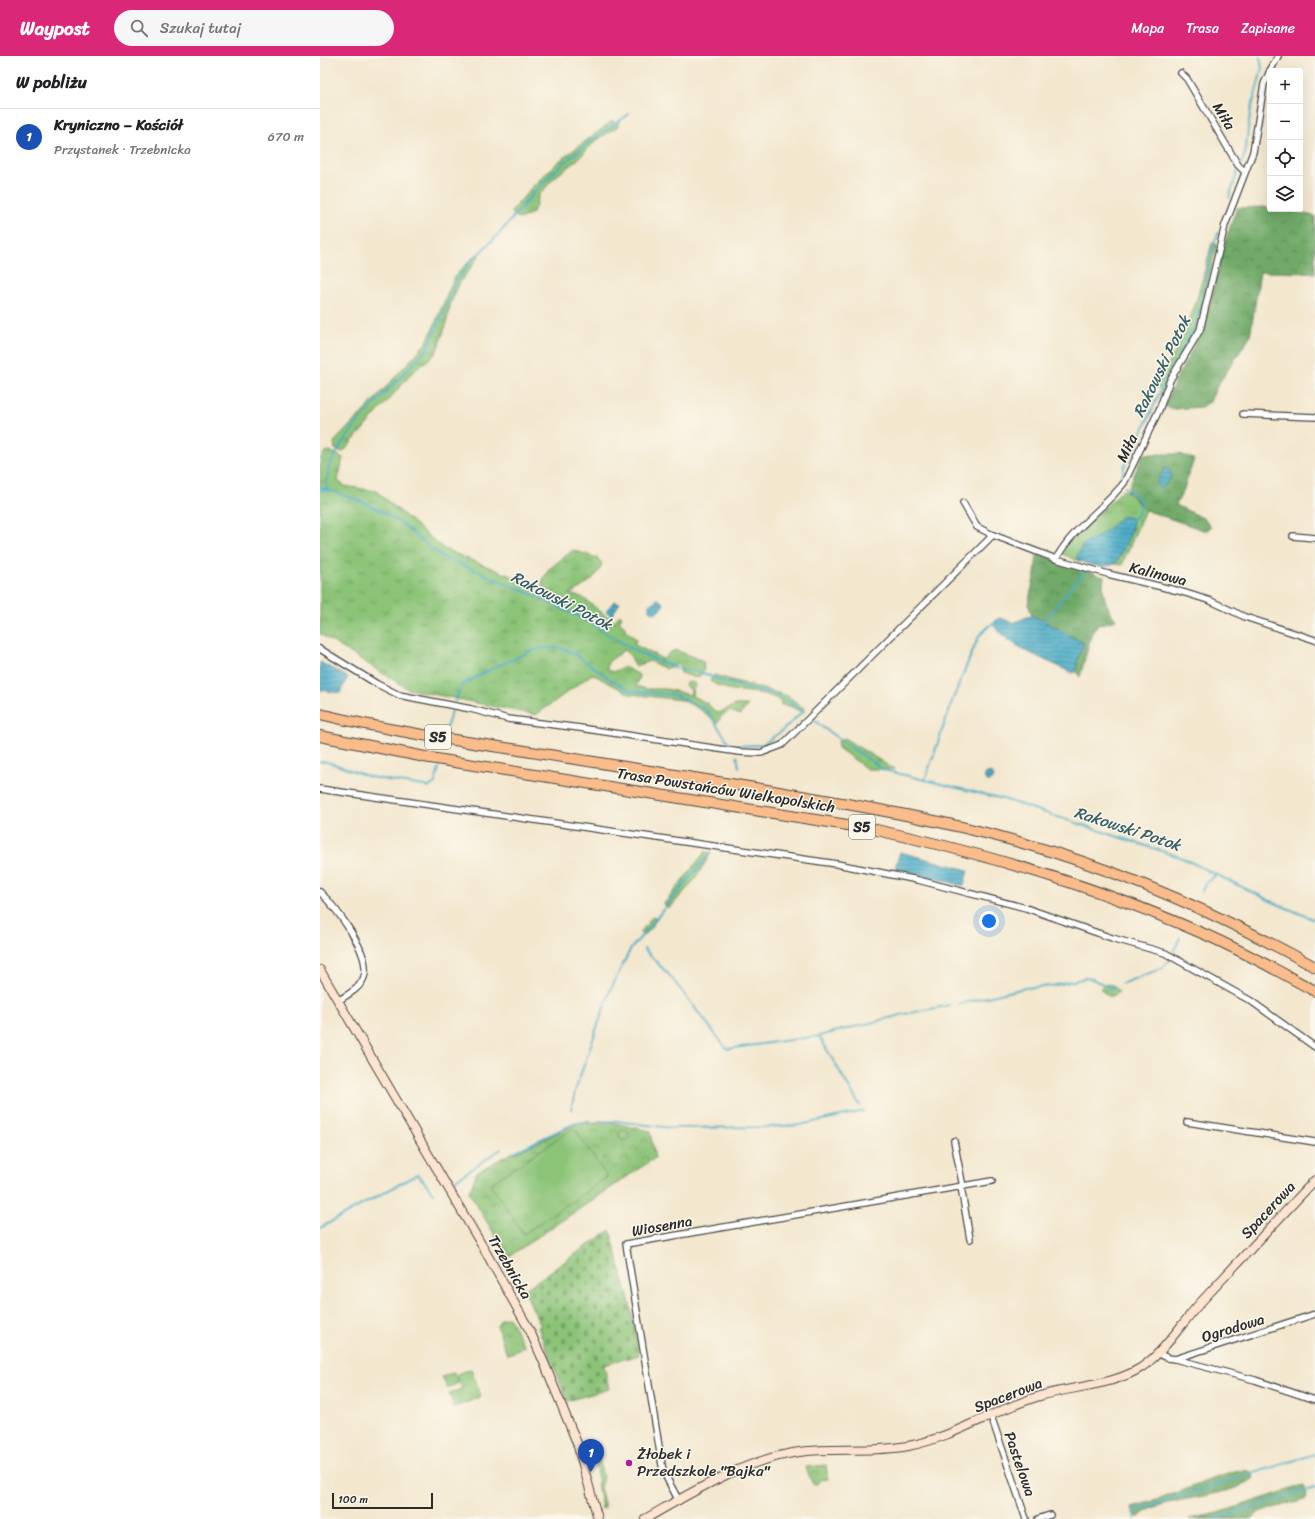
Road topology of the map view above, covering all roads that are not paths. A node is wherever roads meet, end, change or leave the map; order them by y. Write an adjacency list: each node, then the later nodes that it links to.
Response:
1 (1278, 56): 2 (street, Miła)
2 (1272, 68)
3 (1181, 72): 5 (street, Miła)
4 (1267, 79): 5 (street, Miła)
5 (1245, 172): 12 (street, Miła)
6 (1243, 414): 7 (street)
7 (1315, 417)
8 (963, 504): 9 (street, Kalinowa)
9 (993, 535): 12 (street, Kalinowa); 14 (street)
10 (1292, 536): 11 (street)
11 (1315, 538)
12 (1056, 559): 13 (street, Kalinowa)
13 (1315, 640)
14 (320, 649)
15 (320, 713): 19 (highway, Trasa Powstańców Wielkopolskich / S5)
16 (320, 736): 21 (highway, Trasa Powstańców Wielkopolskich / S5)
17 (320, 789): 23 (street)
18 (320, 892): 22 (street)
19 (1315, 967)
20 (320, 970): 22 (street, Trzebnicka)
21 (1315, 992)
22 (338, 1001): 38 (street, Trzebnicka)
23 (1315, 1047)
24 (1187, 1122): 26 (street)
25 (954, 1141): 29 (street)
26 (1315, 1142)
27 (1315, 1180): 32 (street, Spacerowa)
28 (992, 1181): 29 (street, Wiosenna)
29 (962, 1187): 30 (street); 36 (street, Wiosenna)
30 (970, 1239)
31 (1315, 1314): 33 (street, Ogrodowa)
32 (1157, 1353): 33 (street); 35 (street, Spacerowa)
33 (1174, 1359): 34 (street)
34 (1315, 1400)
35 (991, 1416): 36 (street, Spacerowa); 40 (street, Pastelowa)
36 (679, 1501): 39 (street, Spacerowa)
37 (1050, 1515): 41 (street)
38 (598, 1519)
39 (645, 1519)
40 (1026, 1519)
41 (1038, 1519)

